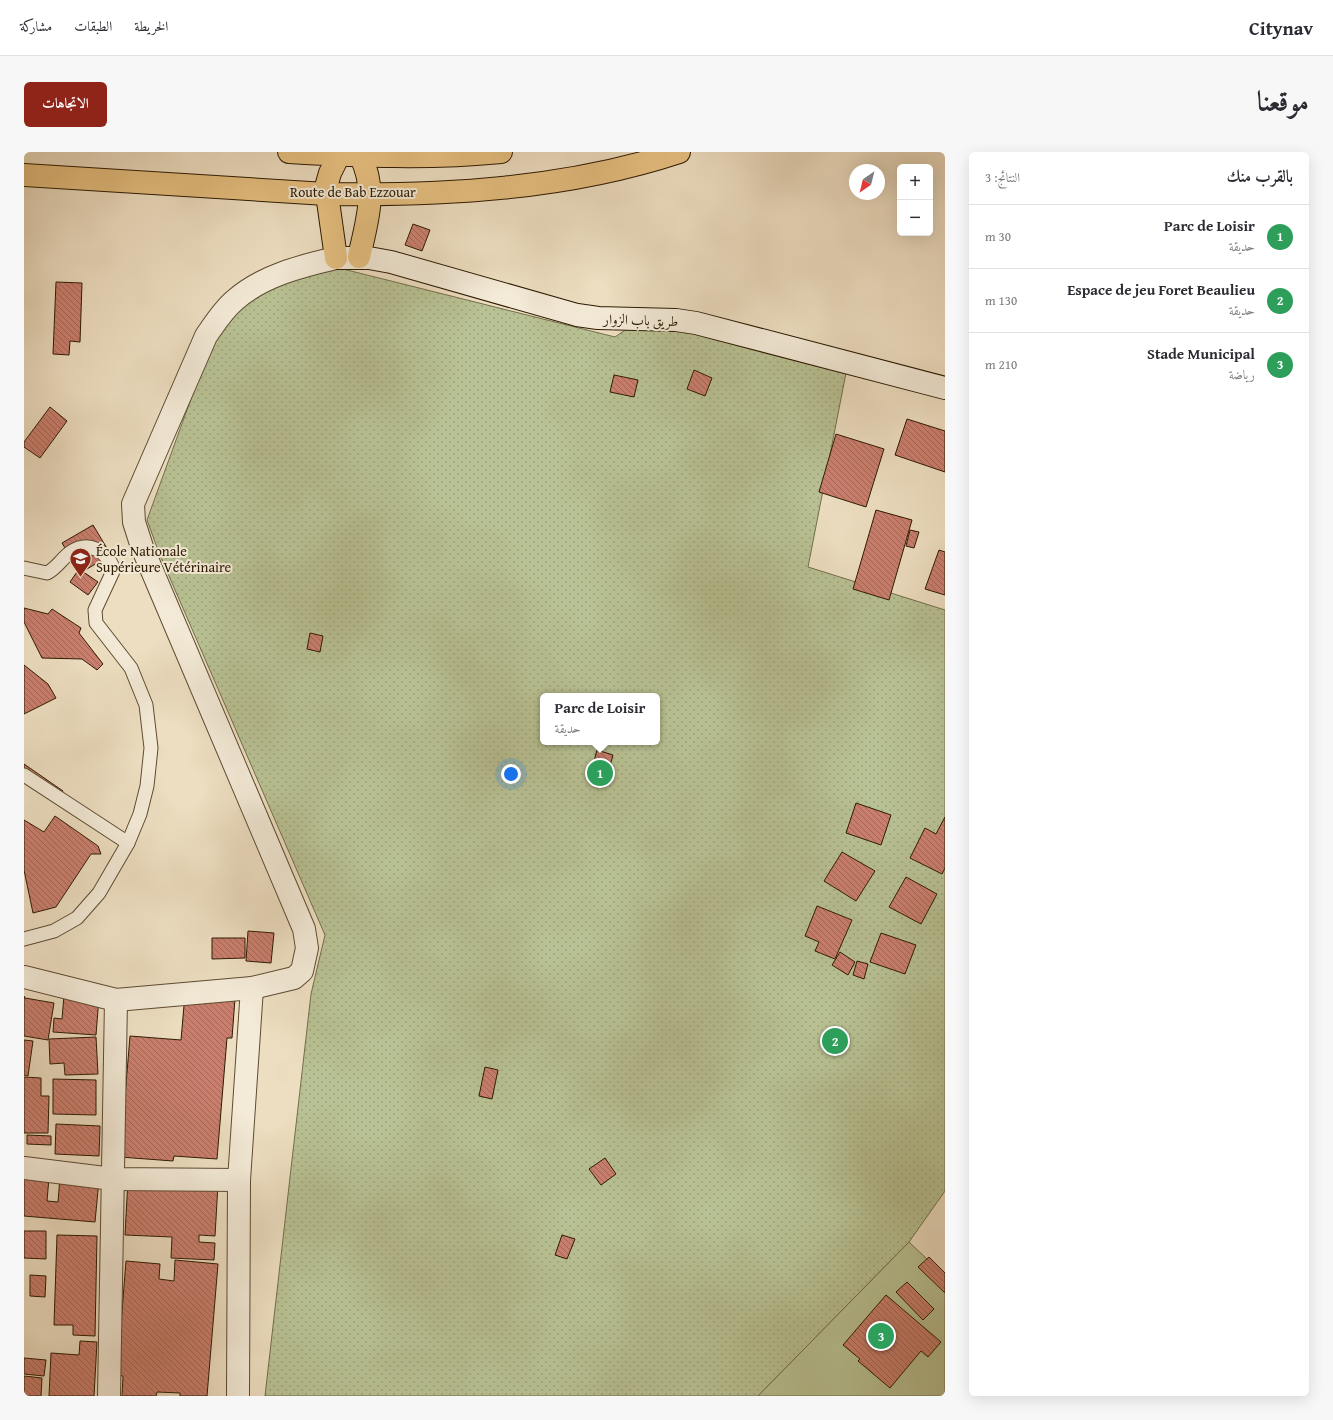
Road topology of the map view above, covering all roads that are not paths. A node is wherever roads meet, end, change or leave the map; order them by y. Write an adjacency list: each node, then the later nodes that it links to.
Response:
1 (289, 152): 4 (main road)
2 (501, 152): 4 (main road)
3 (679, 152): 7 (main road, Route de Bab Ezzouar)
4 (350, 155): 6 (main road); 7 (main road)
5 (24, 175): 6 (main road, Route de Bab Ezzouar)
6 (326, 194): 7 (main road, Route de Bab Ezzouar); 9 (main road)
7 (370, 195): 8 (main road)
8 (359, 257): 9 (street, طريق باب الزوار); 10 (street, طريق باب الزوار)
9 (336, 258): 16 (street, طريق باب الزوار)
10 (945, 388)
11 (24, 568): 13 (lane)
12 (24, 775): 13 (lane)
13 (128, 843): 14 (lane)
14 (24, 939)
15 (24, 977): 17 (street, طريق باب الزوار)
16 (252, 988): 17 (street, طريق باب الزوار); 20 (street)
17 (116, 1000): 19 (street)
18 (24, 1168): 19 (street)
19 (112, 1179): 20 (street); 21 (street)
20 (239, 1180): 22 (street)
21 (109, 1396)
22 (238, 1396)

